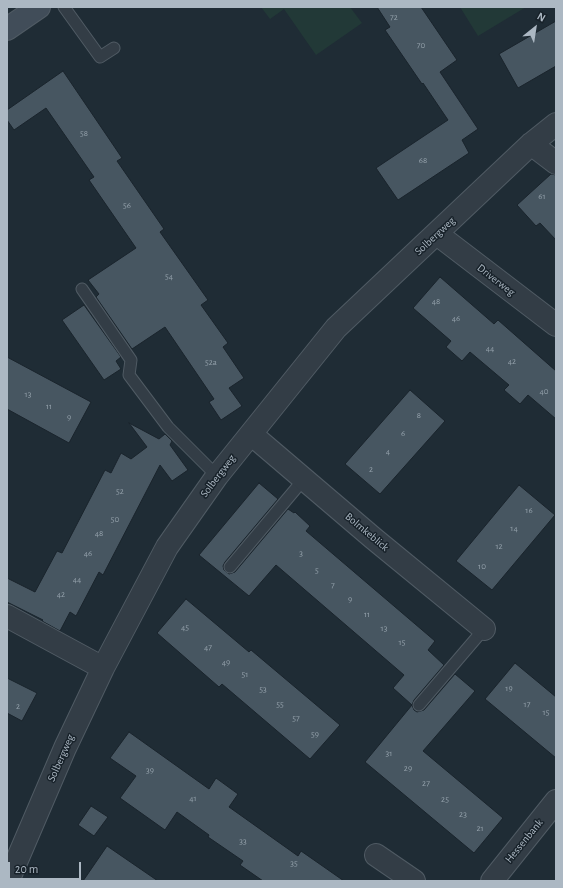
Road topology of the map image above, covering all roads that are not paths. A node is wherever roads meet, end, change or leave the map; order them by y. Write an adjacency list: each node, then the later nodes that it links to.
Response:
1 (39, 7): 3 (main road)
2 (64, 7): 4 (lane)
3 (7, 29)
4 (114, 48)
5 (556, 124): 6 (street, Solbergweg)
6 (531, 144): 7 (street); 8 (street, Solbergweg)
7 (556, 163)
8 (437, 234): 10 (street, Driverweg); 11 (street, Solbergweg)
9 (82, 289): 12 (lane)
10 (556, 325)
11 (251, 434): 12 (street, Solbergweg); 13 (street, Bolmkeblick)
12 (217, 476): 17 (street, Solbergweg)
13 (304, 479): 14 (lane); 16 (street, Bolmkeblick)
14 (230, 568)
15 (7, 616): 17 (street)
16 (484, 629): 18 (lane)
17 (103, 668): 21 (street, Solbergweg)
18 (419, 705)
19 (556, 801): 23 (street, Hessenbank)
20 (376, 855): 22 (street)
21 (8, 881)
22 (414, 881)
23 (492, 881)

